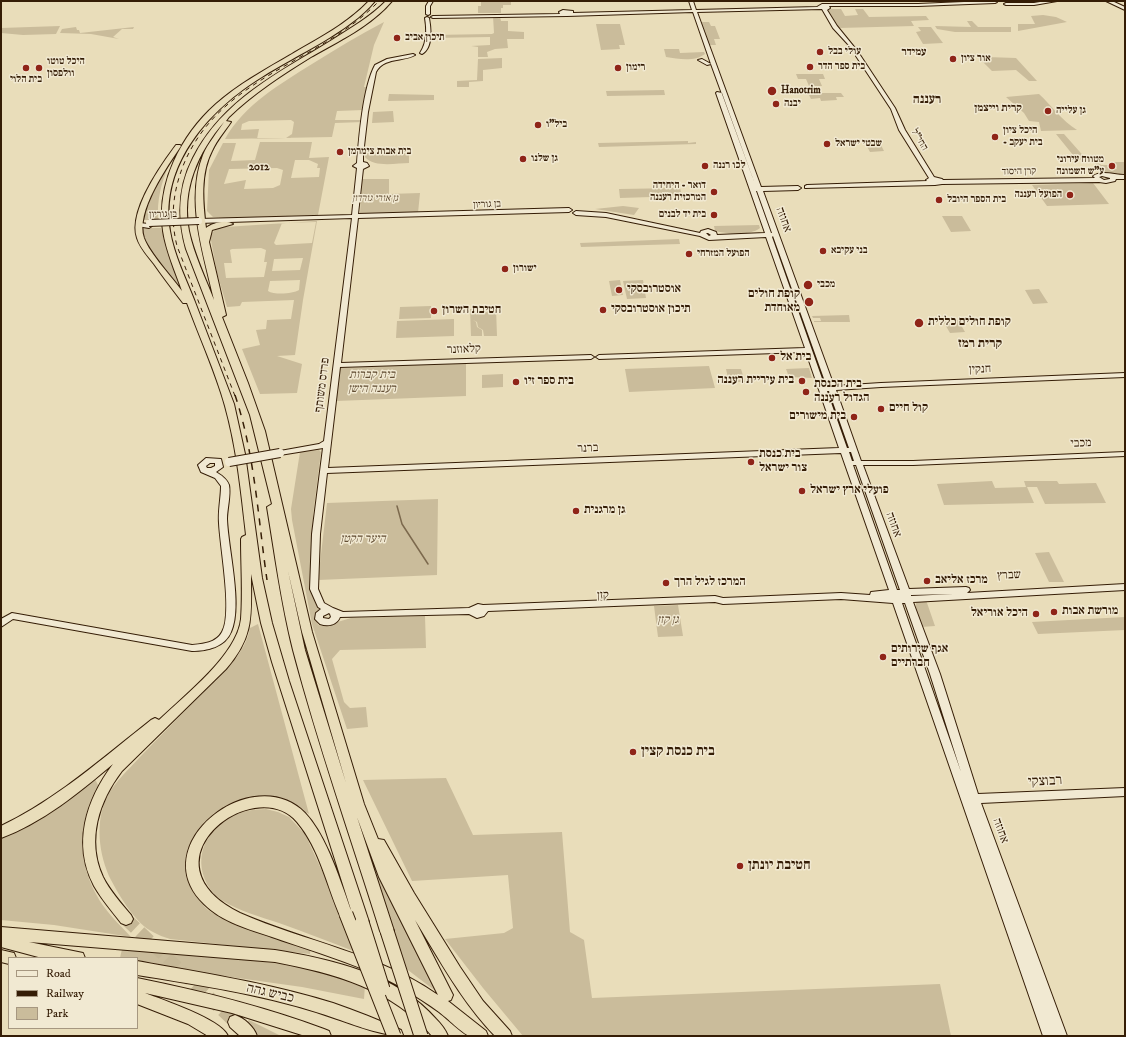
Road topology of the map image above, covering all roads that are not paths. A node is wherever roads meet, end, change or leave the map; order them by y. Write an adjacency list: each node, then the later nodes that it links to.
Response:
1 (372, 1): 20 (highway)
2 (389, 1): 19 (highway)
3 (432, 1): 16 (street)
4 (1034, 1): 9 (street)
5 (1055, 1): 9 (street)
6 (1108, 1): 13 (street)
7 (1115, 1): 10 (street)
8 (996, 2): 9 (street); 11 (street)
9 (1004, 2)
10 (1125, 6)
11 (824, 7): 15 (street); 24 (street, החי"ל)
12 (691, 8): 14 (street); 14 (street); 15 (street); 15 (street); 17 (street, אחוזה); 22 (street, אחוזה)
13 (1125, 9)
14 (680, 10): 16 (street)
15 (705, 10)
16 (431, 16): 28 (street, פרדס משותף)
17 (705, 54): 18 (street, אחוזה); 18 (street)
18 (709, 64): 25 (street, אחוזה)
19 (244, 99): 27 (highway); 35 (highway)
20 (217, 106): 31 (highway); 37 (highway)
21 (739, 114): 22 (street)
22 (734, 119): 25 (street, אחוזה)
23 (1125, 178): 24 (street, קרן היסוד)
24 (931, 180): 26 (street)
25 (758, 188): 26 (street); 26 (street); 32 (street, אחוזה); 32 (street, אחוזה)
26 (768, 188)
27 (200, 205): 29 (highway); 30 (highway)
28 (355, 218): 29 (street, בן גוריון); 33 (street, בן גוריון); 38 (street, פרדס משותף)
29 (227, 222): 30 (street, בן גוריון); 34 (highway)
30 (200, 223): 31 (street, בן גוריון, bridge); 34 (highway)
31 (139, 225): 37 (highway)
32 (770, 234): 33 (street); 33 (street); 36 (street, אחוזה); 40 (street, אחוזה)
33 (756, 235)
34 (206, 243): 35 (highway)
35 (228, 344): 43 (highway)
36 (808, 350): 38 (street, קלאוזנר); 40 (street, אחוזה)
37 (214, 365): 42 (highway)
38 (337, 365): 41 (street, פרדס משותף)
39 (1125, 375): 40 (street, חנקין)
40 (830, 388): 46 (street, אחוזה)
41 (328, 442): 44 (street, פרדס משותף); 45 (street)
42 (240, 445): 57 (highway); 74 (highway, bridge)
43 (264, 448): 58 (highway); 75 (highway, bridge)
44 (326, 452): 45 (street); 50 (street, פרדס משותף)
45 (280, 453): 49 (street, bridge)
46 (847, 453): 48 (street, אחוזה); 50 (street, ברנר); 53 (street, אחוזה)
47 (1125, 454): 48 (street, מכבי)
48 (858, 464): 54 (street, אחוזה)
49 (218, 468): 49 (street); 56 (street)
50 (324, 471): 55 (street, פרדס משותף)
51 (1125, 582): 54 (street, שברץ)
52 (1125, 587): 54 (street, שברץ)
53 (895, 596): 54 (street, שברץ); 55 (street, קזן); 60 (street, אחוזה)
54 (908, 600): 60 (street, אחוזה)
55 (343, 615)
56 (1, 624)
57 (211, 677): 61 (highway); 62 (highway)
58 (348, 771): 68 (highway); 78 (highway)
59 (1125, 792): 60 (street, רבוצקי)
60 (971, 799): 79 (street, אחוזה); 80 (street, אחוזה)
61 (1, 832)
62 (126, 919)
63 (1, 933): 76 (highway)
64 (1, 941): 65 (highway)
65 (72, 957)
66 (138, 968): 74 (highway, כביש גהה)
67 (138, 985): 71 (highway, כביש גהה)
68 (446, 995)
69 (138, 997): 72 (highway)
70 (235, 1022): 73 (highway)
71 (322, 1035)
72 (221, 1036)
73 (250, 1036)
74 (396, 1036): 77 (highway, bridge)
75 (421, 1036)
76 (441, 1036)
77 (481, 1036)
78 (505, 1036)
79 (1049, 1036)
80 (1061, 1036)

